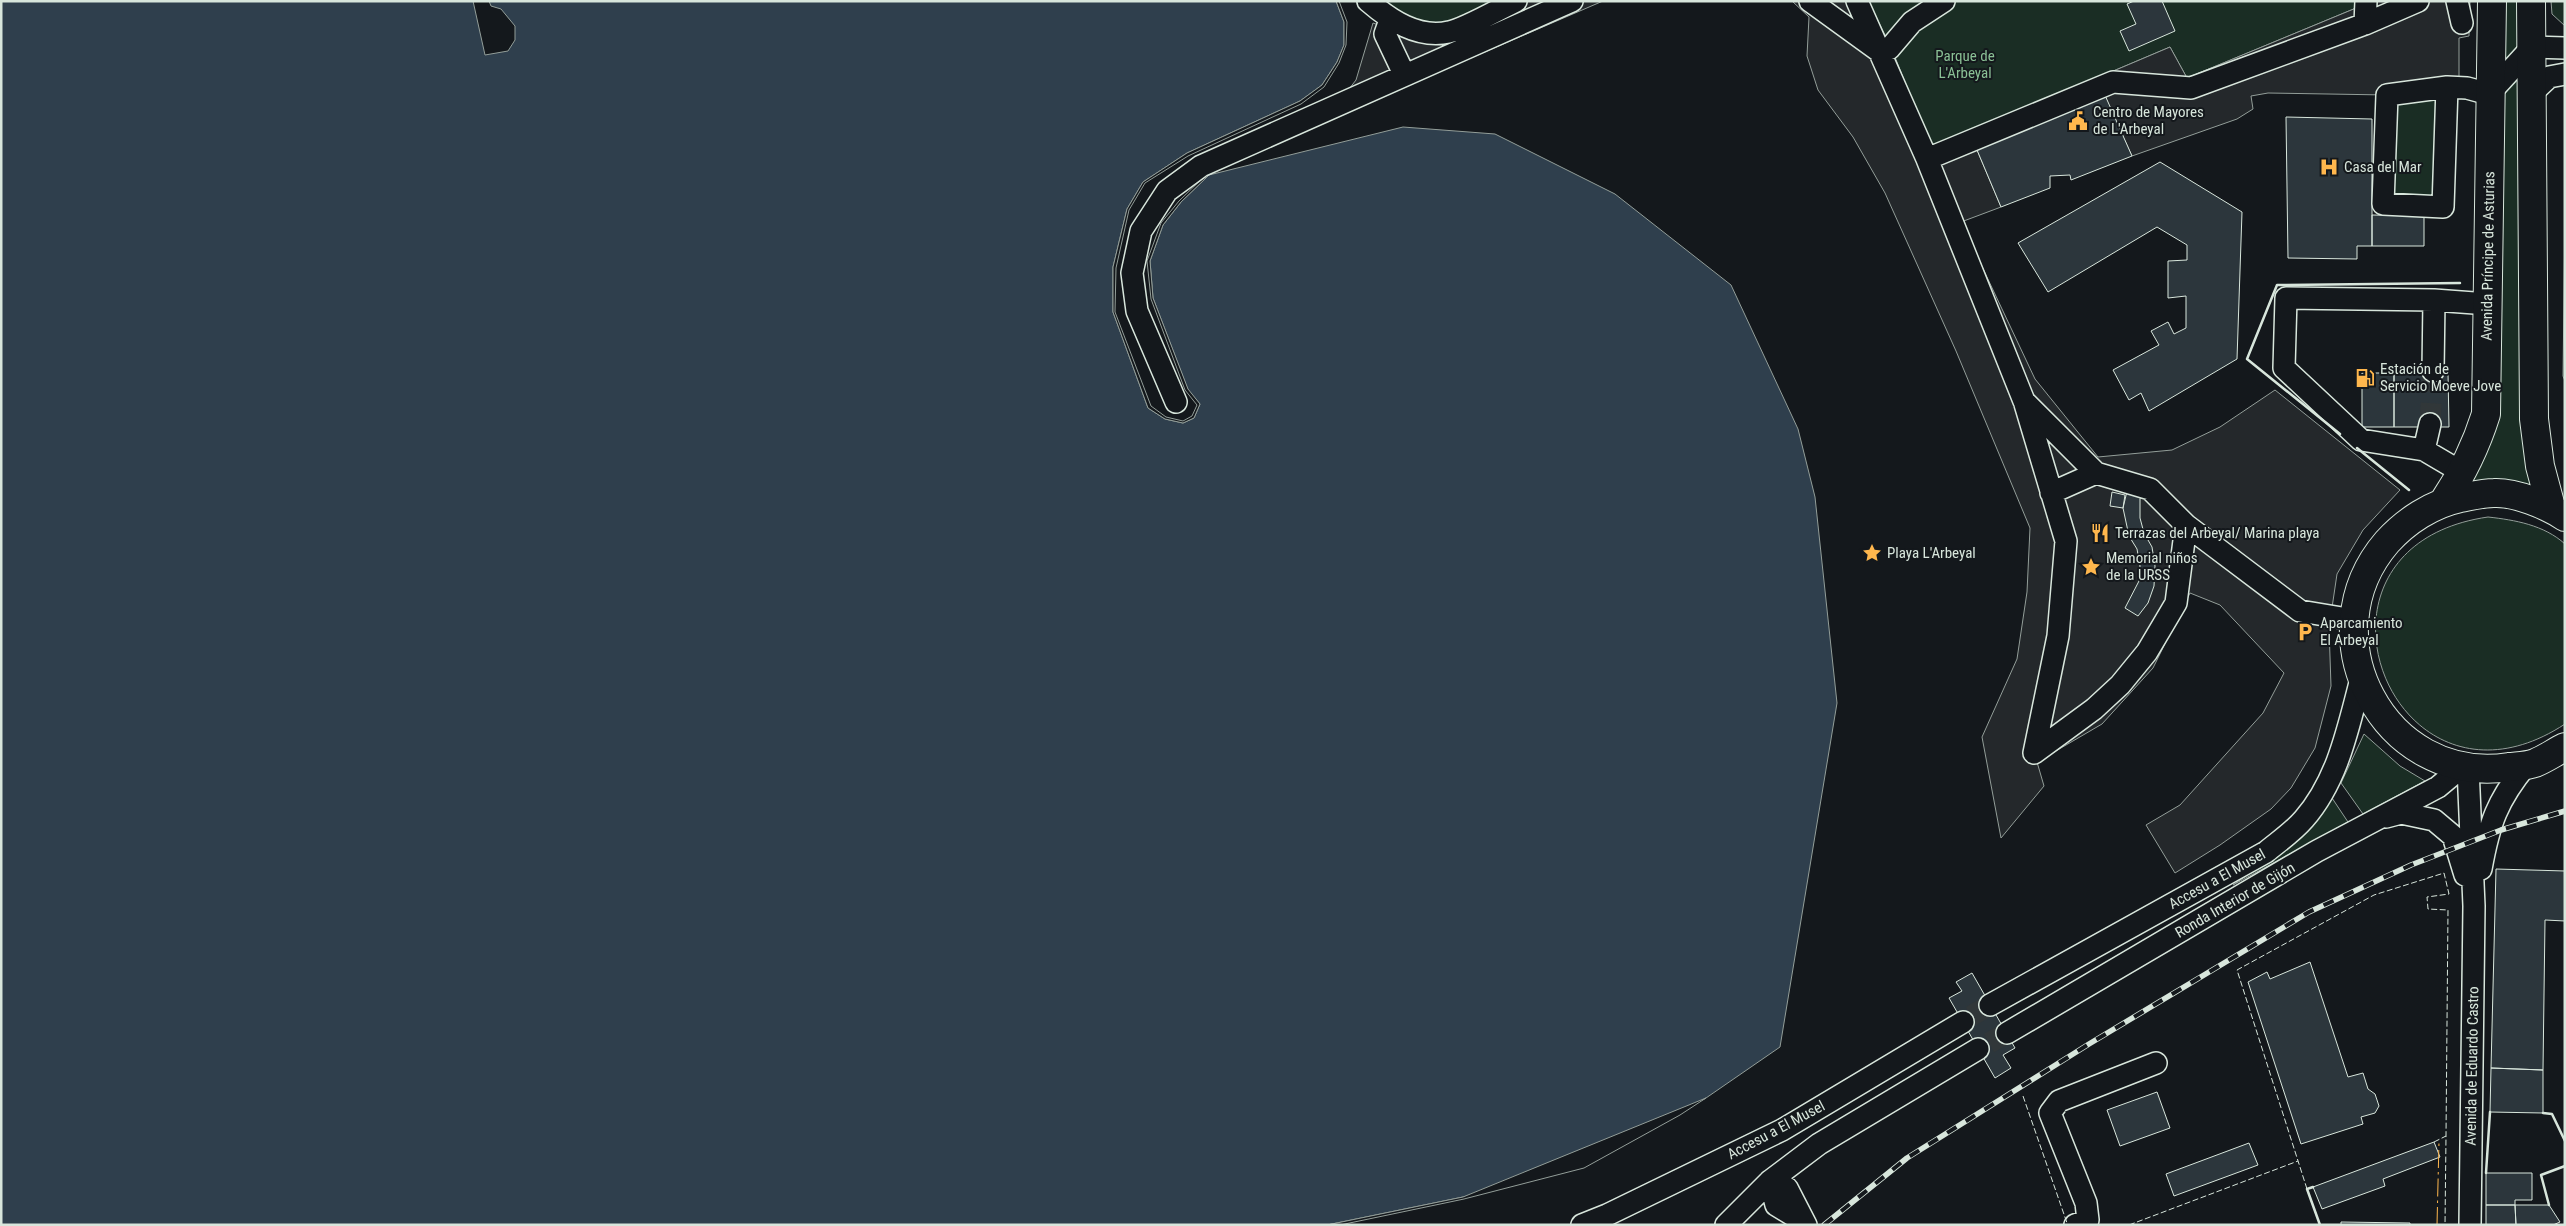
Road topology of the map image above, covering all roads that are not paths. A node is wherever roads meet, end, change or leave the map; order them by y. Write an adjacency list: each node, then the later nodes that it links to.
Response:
1 (1368, 1): 12 (street)
2 (1516, 1): 12 (street)
3 (1572, 1): 18 (street)
4 (1810, 1): 17 (street)
5 (1857, 1): 17 (street)
6 (1944, 1): 17 (street)
7 (2366, 1): 14 (street)
8 (2418, 1): 14 (street)
9 (2457, 1): 13 (street)
10 (2492, 1): 21 (highway, Avenida Príncipe de Asturias)
11 (2531, 1): 15 (highway)
12 (1390, 20): 18 (street)
13 (2462, 23)
14 (2365, 24): 23 (street)
15 (2532, 46): 16 (street); 21 (street); 22 (highway)
16 (2565, 48)
17 (1880, 51): 23 (street)
18 (1404, 74): 28 (street)
19 (2565, 74): 22 (street)
20 (2447, 87): 20 (street); 21 (street)
21 (2489, 94): 25 (highway, Avenida Príncipe de Asturias)
22 (2531, 94): 35 (highway)
23 (1927, 159): 27 (street)
24 (2434, 300): 25 (street); 26 (street); 30 (street)
25 (2488, 304): 32 (highway, Avenida Príncipe de Asturias)
26 (2433, 371)
27 (2024, 401): 31 (street); 33 (street)
28 (1176, 402)
29 (2430, 424): 30 (street)
30 (2424, 450): 32 (street)
31 (2096, 473): 33 (street); 36 (street)
32 (2463, 473): 34 (highway, Avenida Príncipe de Asturias)
33 (2052, 493): 36 (street)
34 (2444, 501): 35 (highway); 37 (highway, Accesu a El Musel)
35 (2558, 512)
36 (2186, 525): 37 (street)
37 (2354, 620): 38 (highway, Accesu a El Musel)
38 (2361, 679): 41 (highway, Accesu a El Musel); 44 (street, Accesu a El Musel)
39 (2565, 747): 40 (highway, Accesu a El Musel)
40 (2527, 764): 41 (highway, Accesu a El Musel); 43 (street, Avenida de Eduardo Castro)
41 (2465, 767): 42 (street, Ronda Interior de Gijón); 43 (street, Avenida de Eduardo Castro)
42 (2372, 821): 43 (street, Avenida de Eduardo Castro); 46 (street, Ronda Interior de Gijón)
43 (2474, 906): 55 (street, Avenida de Eduardo Castro)
44 (1990, 1005)
45 (1963, 1022): 52 (street, Accesu a El Musel)
46 (2007, 1033)
47 (1978, 1049): 49 (street, Accesu a El Musel)
48 (2156, 1063): 54 (street)
49 (1770, 1181): 50 (street); 51 (street); 53 (street, Accesu a El Musel)
50 (1776, 1205): 51 (street); 53 (street)
51 (1805, 1223)
52 (1582, 1225)
53 (1727, 1225)
54 (2075, 1225)
55 (2470, 1225)

